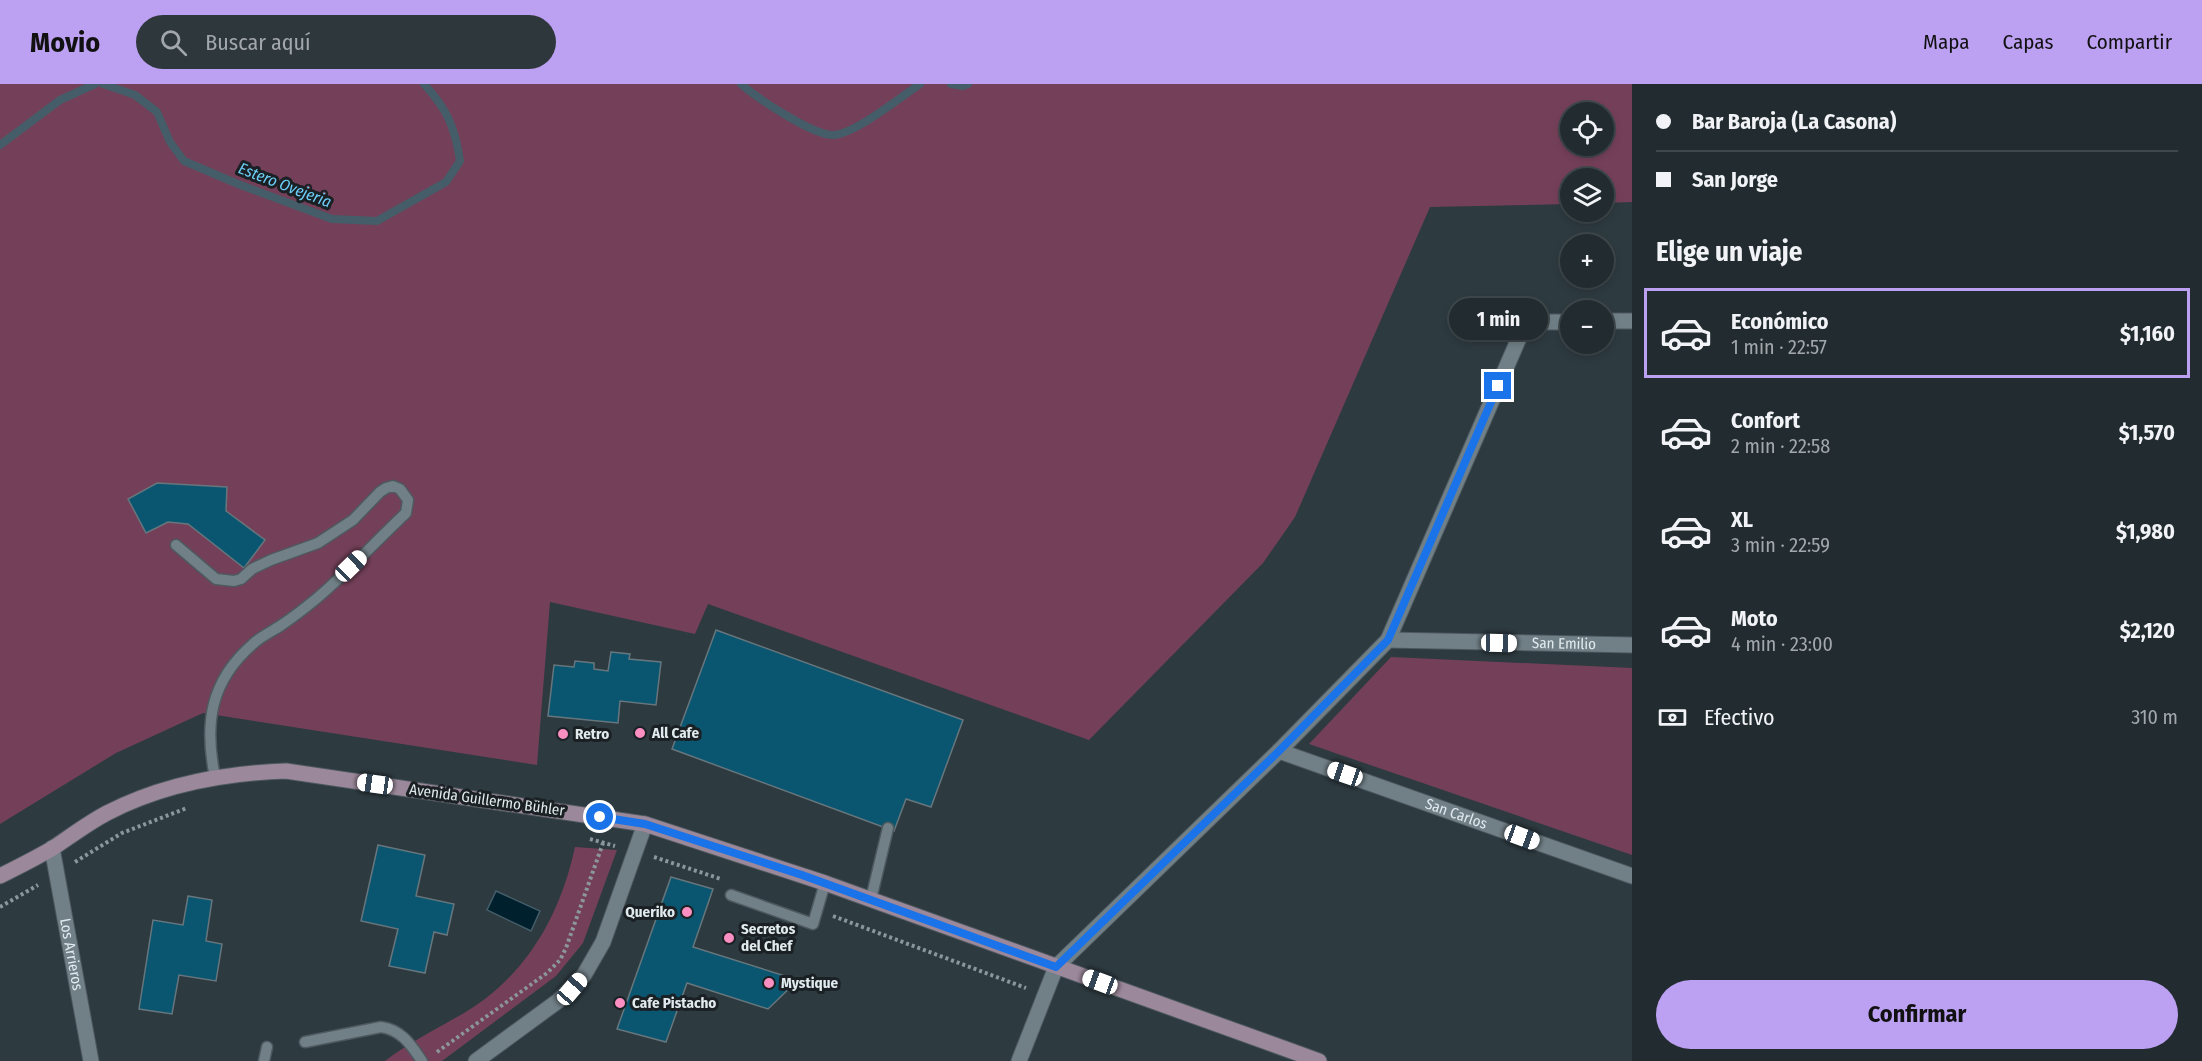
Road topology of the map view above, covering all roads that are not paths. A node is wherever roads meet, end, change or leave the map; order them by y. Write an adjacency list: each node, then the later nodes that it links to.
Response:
1 (1560, 321): 5 (street)
2 (1614, 321): 3 (street)
3 (1632, 321)
4 (176, 545): 8 (lane)
5 (1388, 640): 6 (street, San Emilio); 7 (street)
6 (1632, 645)
7 (1279, 751): 13 (street, San Carlos); 17 (street)
8 (215, 777): 9 (main road, Avenida Guillermo Bühler); 11 (main road, Avenida Guillermo Bühler)
9 (645, 824): 14 (main road, Avenida Guillermo Bühler); 23 (street)
10 (888, 828): 16 (lane)
11 (52, 848): 12 (main road, Avenida Guillermo Bühler); 20 (street, Los Arrieros)
12 (0, 876)
13 (1632, 876)
14 (825, 883): 15 (lane); 16 (main road, Avenida Guillermo Bühler)
15 (731, 895)
16 (872, 899): 17 (main road, Avenida Guillermo Bühler)
17 (1056, 967): 24 (street); 25 (main road, Avenida Guillermo Bühler)
18 (305, 1042): 22 (lane)
19 (267, 1047): 21 (lane)
20 (91, 1061)
21 (264, 1061)
22 (422, 1061)
23 (476, 1061)
24 (1019, 1061)
25 (1319, 1061)

